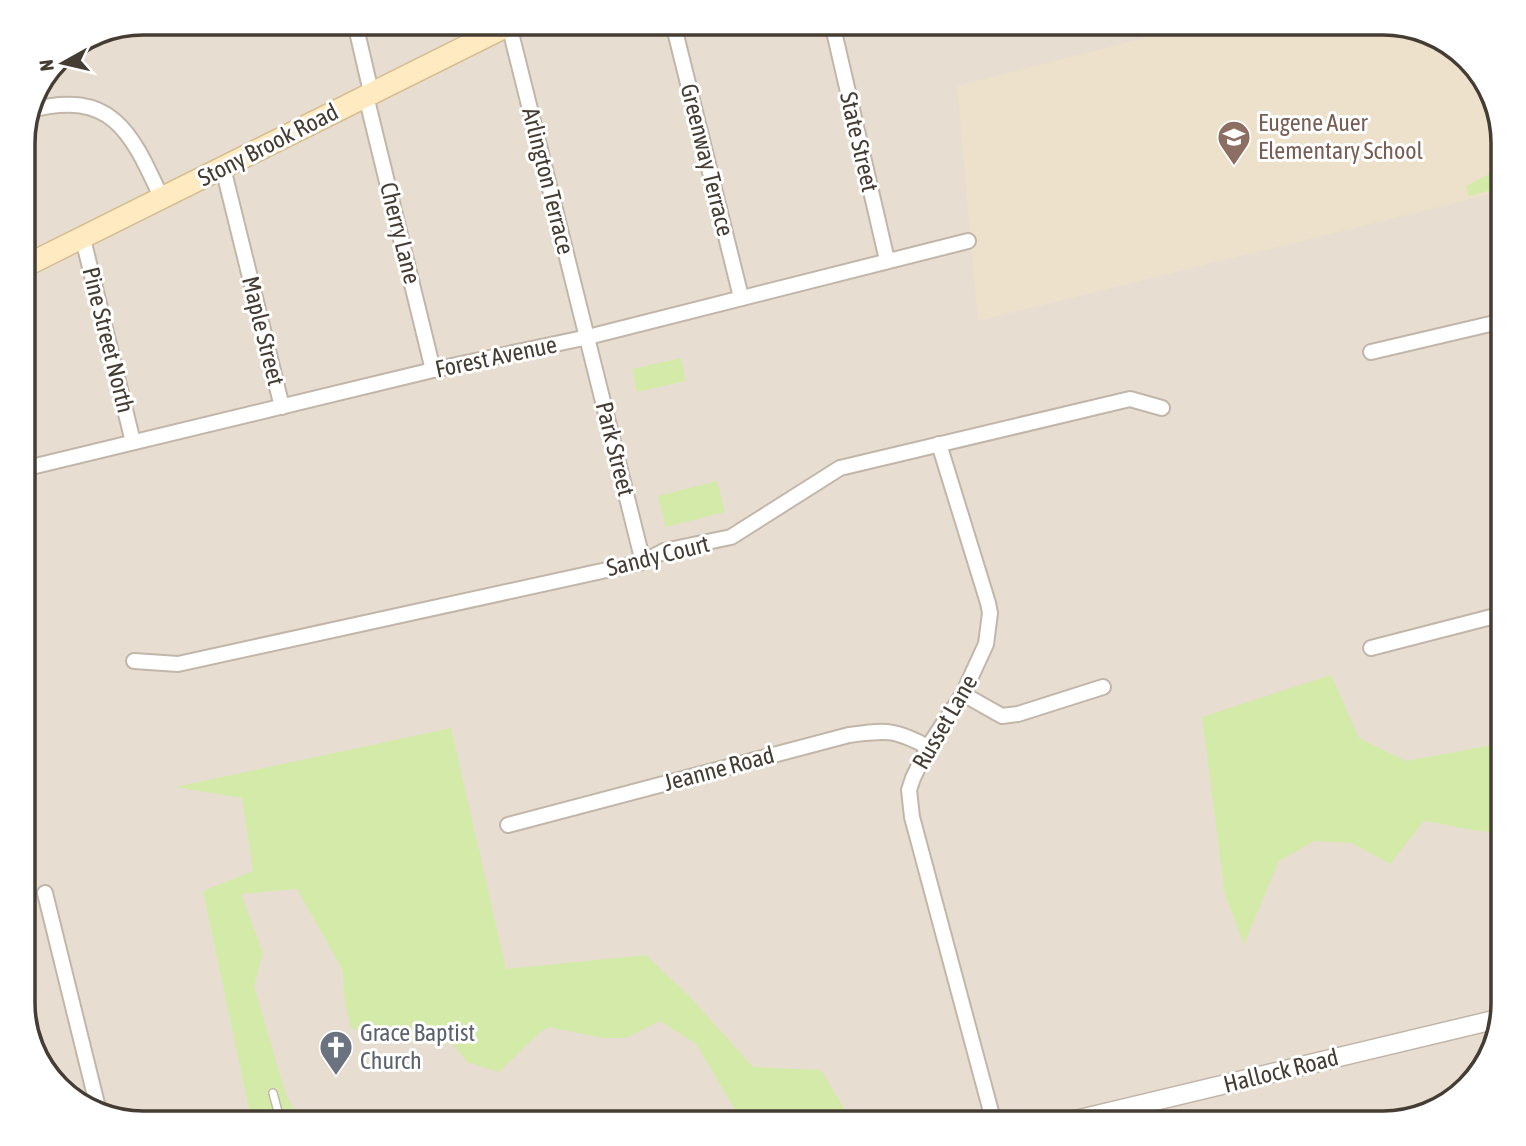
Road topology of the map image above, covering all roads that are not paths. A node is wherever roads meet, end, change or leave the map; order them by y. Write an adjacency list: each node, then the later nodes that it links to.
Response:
1 (357, 35): 6 (street, Cherry Lane)
2 (489, 35): 6 (main road, Stony Brook Road)
3 (514, 35): 16 (street, Arlington Terrace)
4 (676, 35): 14 (street, Greenway Terrace)
5 (835, 35): 12 (street, State Street)
6 (369, 94): 8 (main road, Stony Brook Road); 18 (street, Cherry Lane)
7 (42, 107): 9 (street)
8 (223, 168): 9 (main road, Stony Brook Road); 19 (street, Maple Street)
9 (162, 199): 10 (main road, Stony Brook Road)
10 (83, 239): 13 (main road, Stony Brook Road); 21 (street, Pine Street North)
11 (968, 241): 12 (street, Forest Avenue)
12 (887, 260): 14 (street, Forest Avenue)
13 (35, 261)
14 (741, 297): 16 (street, Forest Avenue)
15 (1491, 324): 17 (street)
16 (588, 337): 18 (street, Forest Avenue); 24 (street, Park Street)
17 (1371, 352)
18 (433, 370): 19 (street, Forest Avenue)
19 (282, 407): 21 (street, Forest Avenue)
20 (1162, 408): 22 (street, Sandy Court)
21 (133, 442): 23 (street, Forest Avenue)
22 (939, 444): 24 (street, Sandy Court); 29 (street, Russet Lane)
23 (35, 466)
24 (643, 562): 27 (street, Sandy Court)
25 (1491, 617): 26 (street)
26 (1371, 648)
27 (134, 661)
28 (1103, 687): 29 (street)
29 (962, 694): 30 (street, Russet Lane)
30 (928, 747): 31 (street, Jeanne Road); 37 (street, Russet Lane)
31 (508, 825)
32 (45, 893): 35 (street)
33 (1489, 1021): 38 (street, Hallock Road)
34 (273, 1093): 36 (lane)
35 (96, 1100)
36 (278, 1111)
37 (991, 1111)
38 (1113, 1111)

